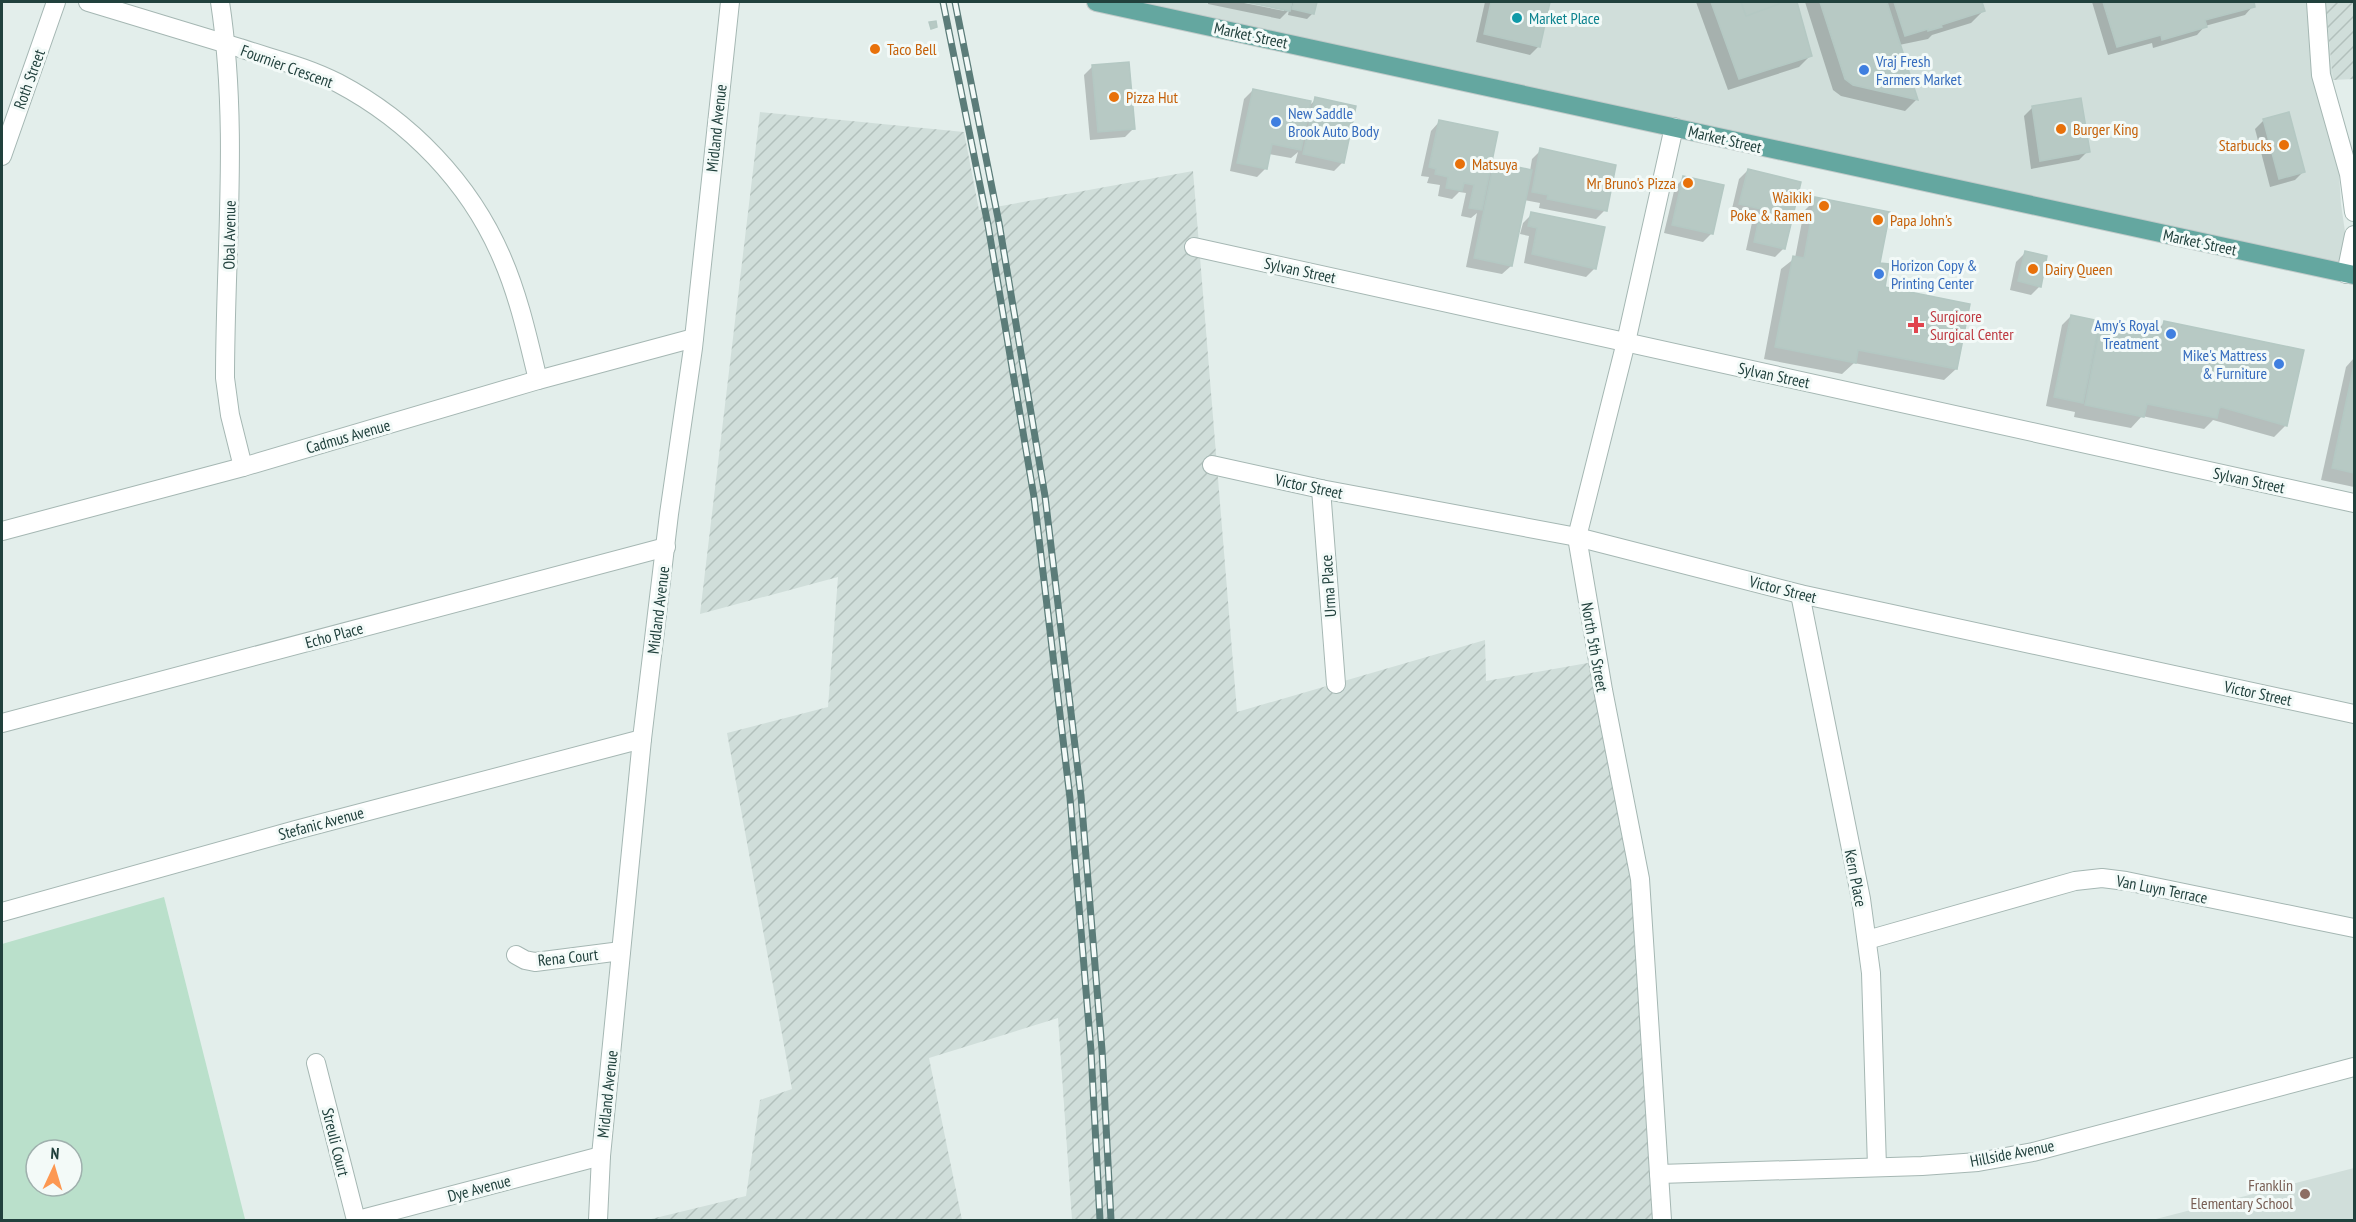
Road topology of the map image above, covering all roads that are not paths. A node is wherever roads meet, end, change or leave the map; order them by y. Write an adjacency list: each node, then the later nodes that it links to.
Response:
1 (56, 2): 9 (street, Roth Street)
2 (88, 2): 7 (street, Fournier Crescent)
3 (220, 2): 7 (street, Obal Avenue)
4 (730, 2): 14 (street, Midland Avenue)
5 (1096, 2): 8 (main road, Market Street)
6 (2316, 2): 10 (street)
7 (227, 45): 16 (street, Fournier Crescent); 18 (street, Obal Avenue)
8 (1674, 127): 13 (main road, Market Street); 15 (street, North 5th Street)
9 (2, 156)
10 (2355, 212)
11 (2355, 235): 13 (street)
12 (1194, 247): 15 (street, Sylvan Street)
13 (2350, 274)
14 (694, 338): 16 (street, Cadmus Avenue); 23 (street, Midland Avenue)
15 (1626, 342): 20 (street, Sylvan Street); 22 (street, North 5th Street)
16 (538, 380): 18 (street, Cadmus Avenue)
17 (1212, 465): 19 (street, Victor Street)
18 (243, 467): 21 (street, Cadmus Avenue)
19 (1321, 489): 22 (street, Victor Street); 25 (street, Urma Place)
20 (2355, 503)
21 (2, 531)
22 (1577, 537): 24 (street, Victor Street); 38 (street, North 5th Street)
23 (666, 547): 27 (street, Echo Place); 28 (street, Midland Avenue)
24 (1800, 594): 26 (street, Victor Street); 31 (street, Kern Place)
25 (1336, 684)
26 (2355, 714)
27 (2, 723)
28 (642, 739): 29 (street, Stefanic Avenue); 32 (street, Midland Avenue)
29 (2, 912)
30 (2355, 928): 31 (street, Van Luyn Terrace)
31 (1867, 940): 37 (street, Kern Place)
32 (621, 951): 33 (street, Rena Court); 36 (street, Midland Avenue)
33 (516, 955)
34 (316, 1063): 39 (street, Streuli Court)
35 (2355, 1066): 37 (street, Hillside Avenue)
36 (601, 1156): 39 (street, Dye Avenue); 40 (street, Midland Avenue)
37 (1877, 1167): 38 (street, Hillside Avenue)
38 (1659, 1174): 41 (street, North 5th Street)
39 (357, 1221)
40 (598, 1221)
41 (1662, 1221)

